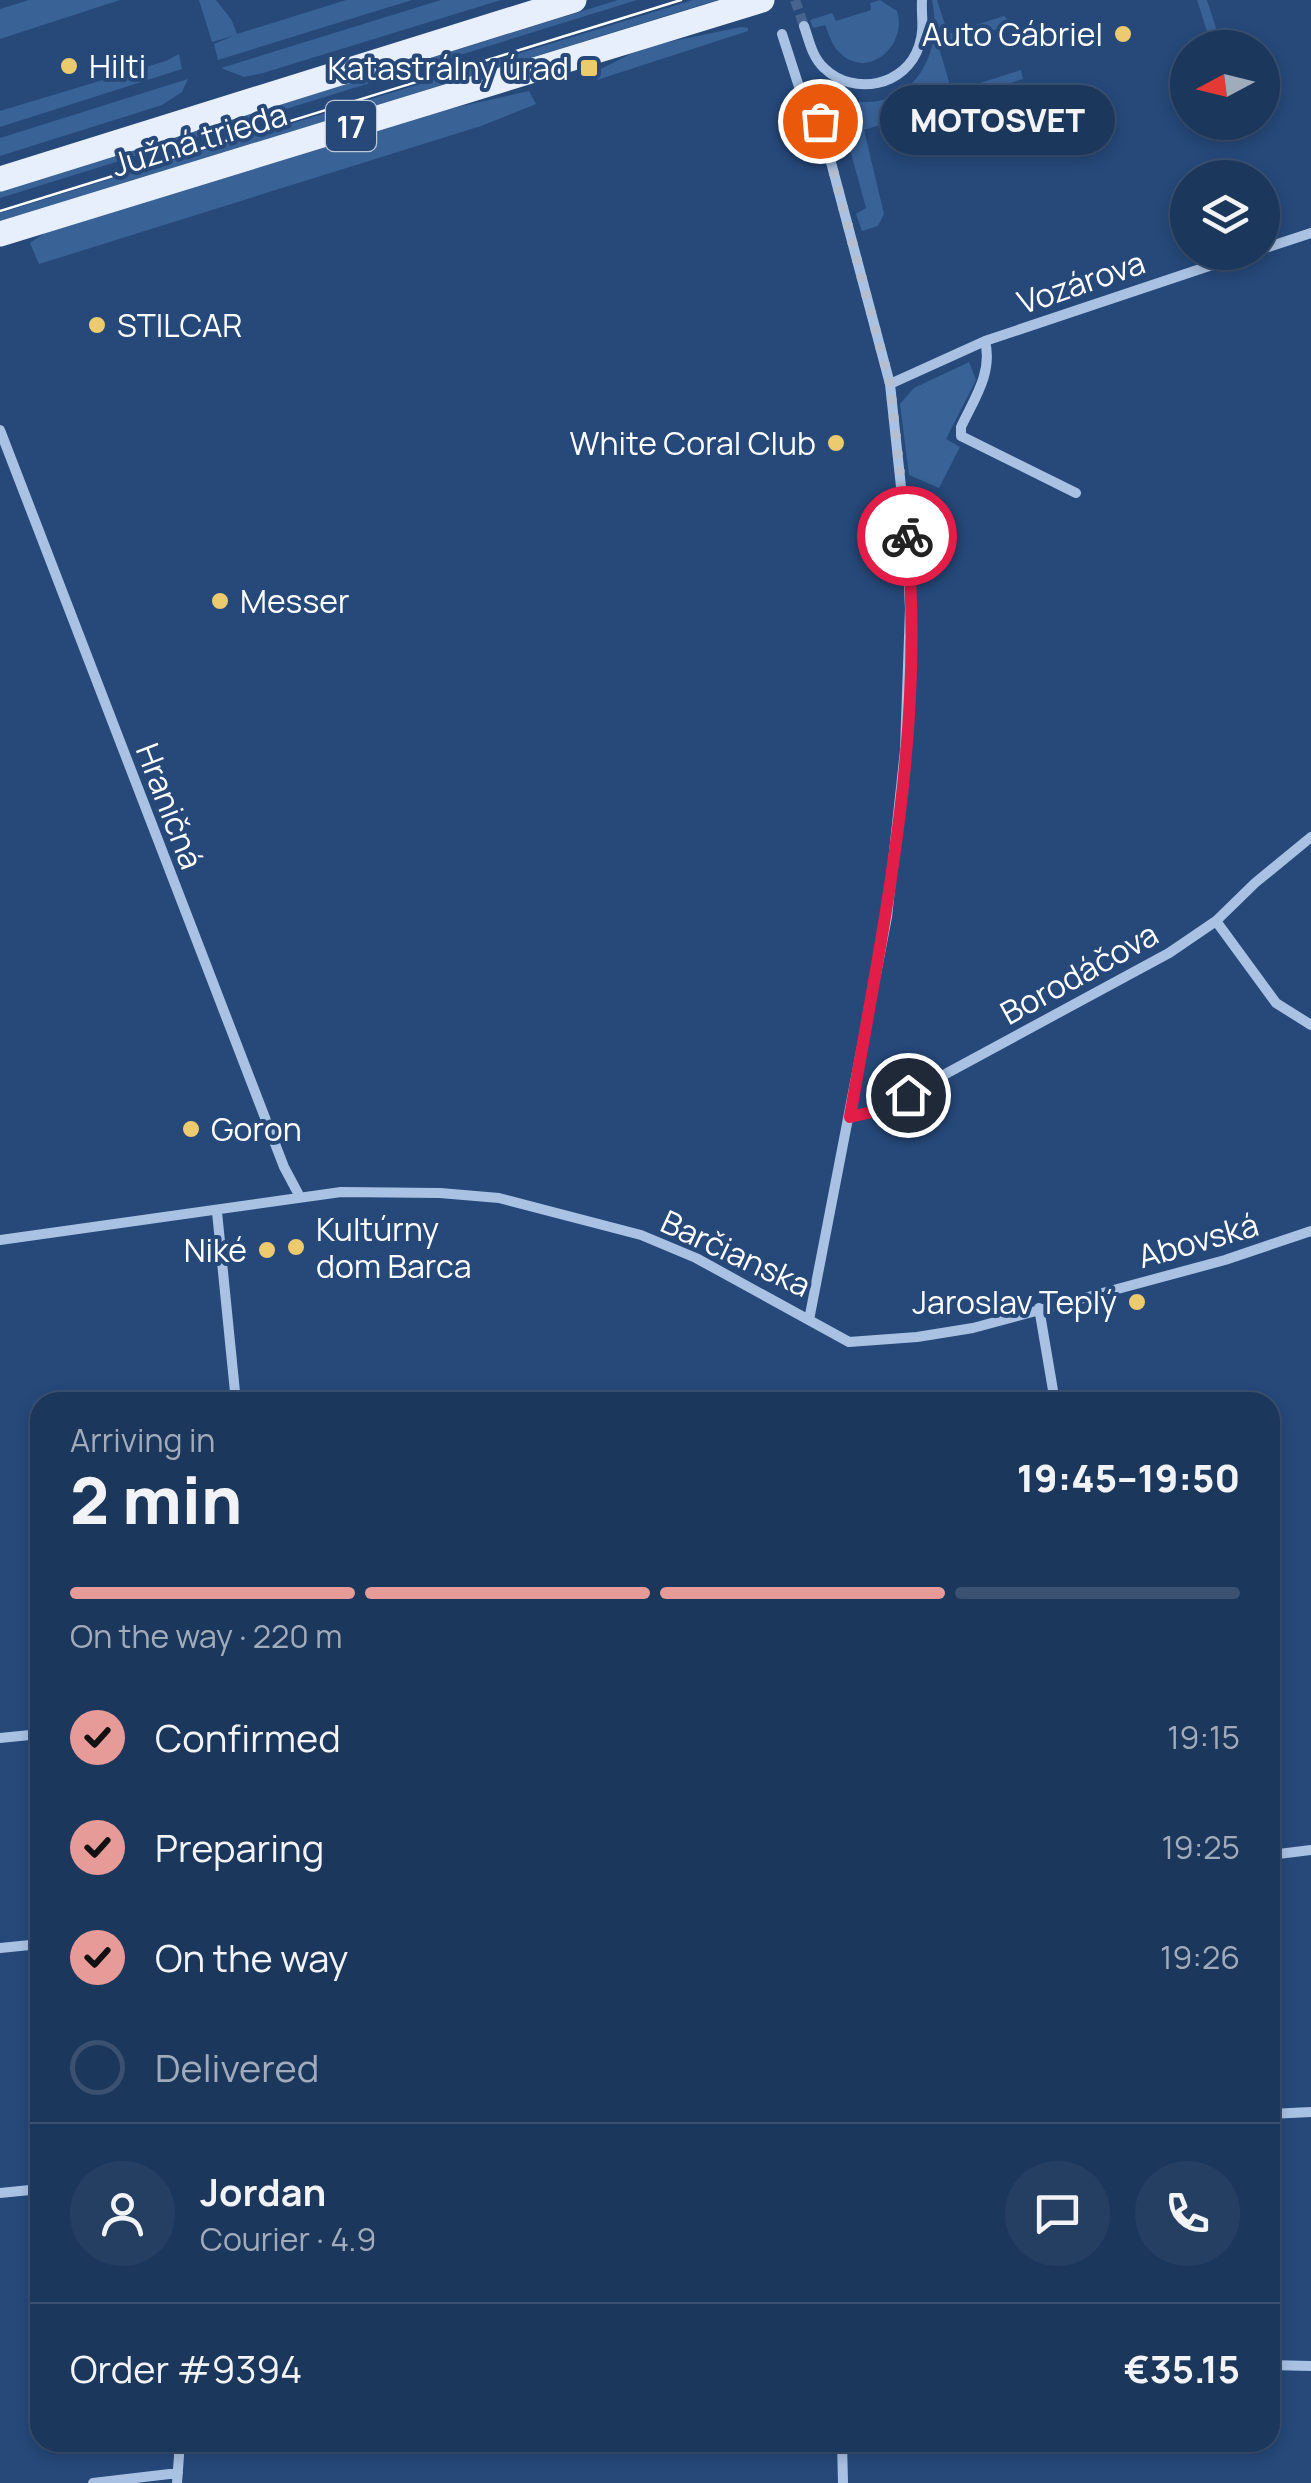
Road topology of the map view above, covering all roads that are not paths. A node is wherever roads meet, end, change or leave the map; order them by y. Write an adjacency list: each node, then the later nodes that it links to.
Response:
1 (574, 0): 4 (main road, Južná trieda / 17)
2 (762, 0): 9 (main road, Južná trieda / 17)
3 (919, 2): 5 (street)
4 (549, 5): 7 (main road, Južná trieda / 17)
5 (804, 26)
6 (782, 34): 13 (street, Barčianska)
7 (0, 178)
8 (1311, 234): 10 (street)
9 (5, 237)
10 (1280, 243)
11 (1196, 270): 12 (street, Vozárova)
12 (985, 341): 13 (street, Vozárova); 15 (street, Vozárova)
13 (890, 384): 19 (street, Barčianska)
14 (0, 430): 20 (street, Hraničná)
15 (1076, 493)
16 (1311, 837): 17 (street, Borodáčova)
17 (1216, 921): 18 (street); 19 (street, Borodáčova)
18 (1311, 1024)
19 (850, 1117): 25 (street, Barčianska)
20 (300, 1197): 21 (street, Barčianska); 25 (street, Barčianska)
21 (217, 1212): 23 (street, Barčianska); 26 (street)
22 (1311, 1231): 24 (street, Abovská)
23 (0, 1240)
24 (1039, 1308): 25 (street, Abovská); 27 (street)
25 (808, 1320)
26 (235, 1392)
27 (1053, 1392)
28 (30, 1735): 29 (street)
29 (0, 1738)
30 (1311, 1850): 31 (street)
31 (1280, 1854)
32 (30, 1945): 33 (street)
33 (0, 1948)
34 (1311, 2112): 35 (street)
35 (1280, 2114)
36 (30, 2190): 37 (street)
37 (0, 2193)
38 (1280, 2364): 39 (street)
39 (1311, 2366)
40 (179, 2452): 42 (street)
41 (842, 2452): 44 (street)
42 (178, 2478): 43 (street)
43 (94, 2483)
44 (843, 2483)

